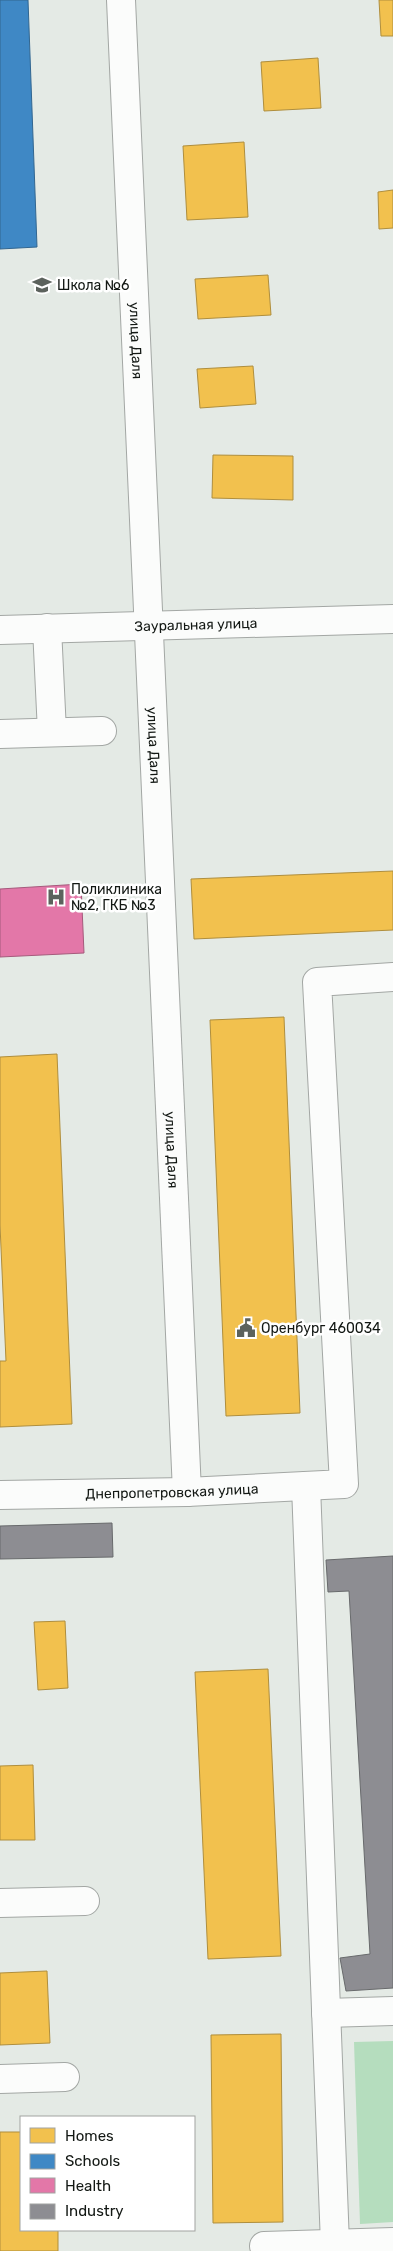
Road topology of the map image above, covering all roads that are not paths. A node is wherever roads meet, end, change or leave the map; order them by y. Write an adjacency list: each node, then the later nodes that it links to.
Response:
1 (121, 0): 3 (street, улица Даля)
2 (393, 619): 3 (street, Зауральная улица)
3 (147, 626): 4 (street, Зауральная улица); 11 (street, улица Даля)
4 (47, 628): 5 (street, Зауральная улица); 7 (street)
5 (0, 630)
6 (102, 731): 7 (street)
7 (52, 732): 8 (street)
8 (0, 734)
9 (393, 977): 10 (street, Днепропетровская улица)
10 (306, 1486): 11 (street, Днепропетровская улица); 16 (street)
11 (186, 1492): 12 (street, Днепропетровская улица)
12 (0, 1495)
13 (85, 1901): 14 (street)
14 (0, 1903)
15 (393, 2011): 16 (street)
16 (326, 2013): 20 (street)
17 (65, 2077): 18 (street)
18 (0, 2079)
19 (393, 2242): 20 (street)
20 (335, 2244): 21 (street)
21 (264, 2246)

